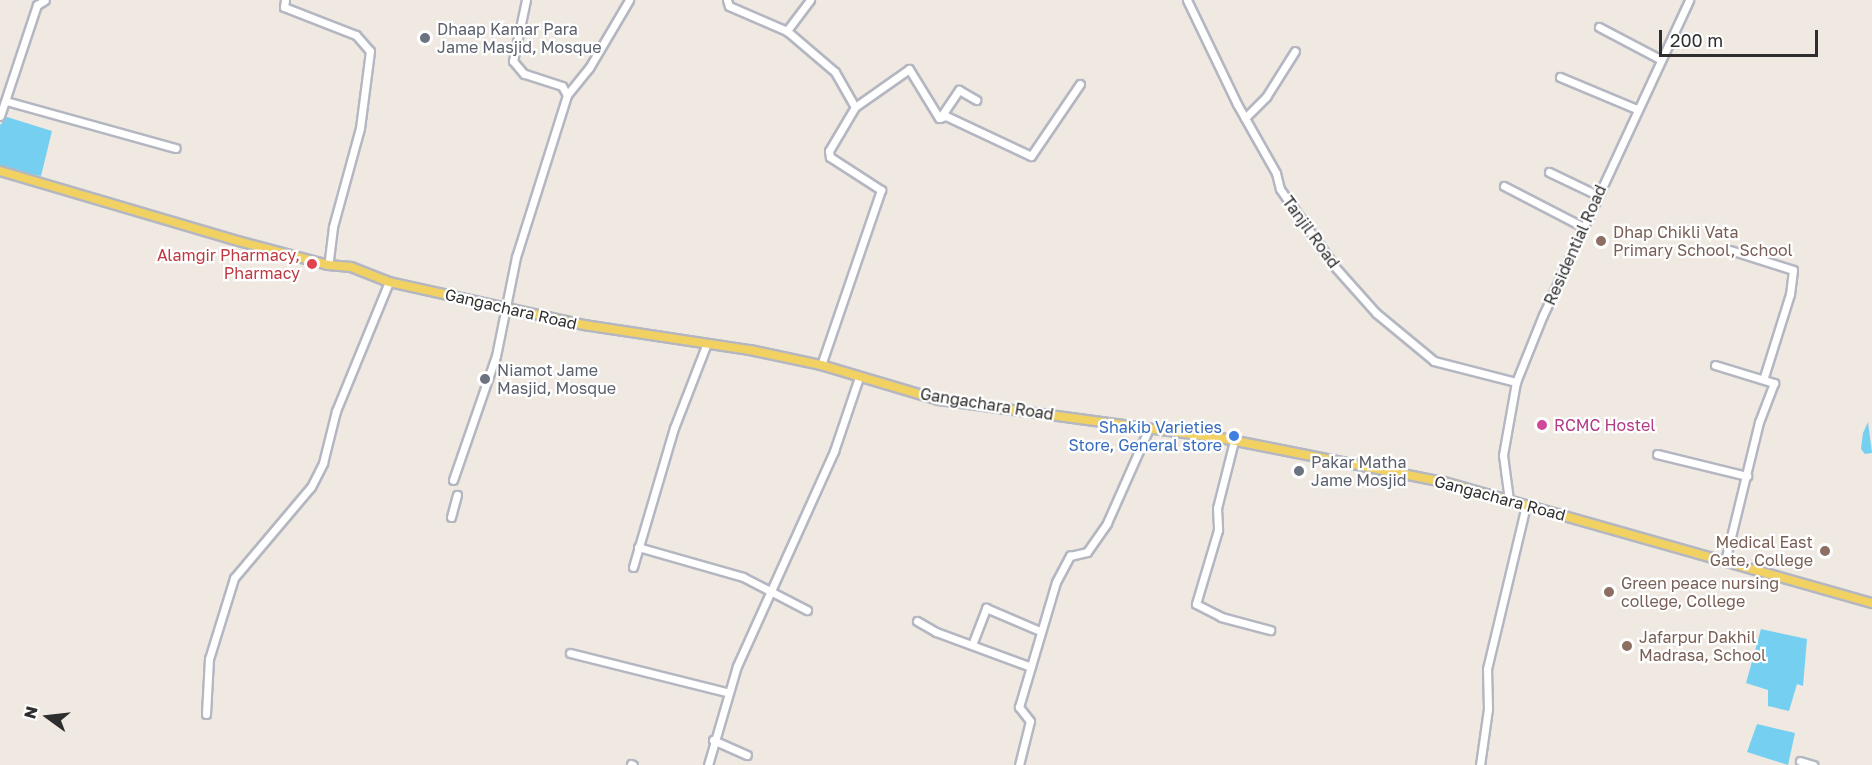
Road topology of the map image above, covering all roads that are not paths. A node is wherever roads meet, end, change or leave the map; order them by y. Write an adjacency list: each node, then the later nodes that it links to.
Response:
1 (45, 0): 17 (street)
2 (285, 0): 30 (street)
3 (526, 0): 15 (street)
4 (629, 0): 15 (street)
5 (727, 0): 10 (street)
6 (810, 0): 10 (street)
7 (1187, 0): 22 (street, Tanjil Road)
8 (1689, 0): 12 (street, Residential Road)
9 (1599, 27): 12 (street)
10 (787, 31): 18 (street)
11 (1295, 51): 22 (street)
12 (1660, 59): 19 (street, Residential Road)
13 (1560, 77): 19 (street)
14 (1080, 84): 21 (street)
15 (567, 95): 32 (street)
16 (976, 100): 21 (street)
17 (6, 101): 20 (street); 23 (street)
18 (855, 107): 21 (street); 34 (street)
19 (1637, 109): 27 (street, Residential Road)
20 (0, 116)
21 (940, 118)
22 (1245, 118): 38 (street, Tanjil Road)
23 (176, 148)
24 (0, 171): 30 (main road, Gangachara Road)
25 (1549, 172): 27 (street)
26 (1504, 186): 28 (street)
27 (1598, 195): 28 (street, Residential Road)
28 (1583, 227): 38 (street, Residential Road)
29 (1730, 250): 37 (street)
30 (328, 265): 31 (main road, Gangachara Road)
31 (389, 282): 32 (main road, Gangachara Road); 61 (street)
32 (507, 305): 33 (main road, Gangachara Road); 43 (street)
33 (707, 343): 34 (main road, Gangachara Road); 48 (street)
34 (821, 365): 36 (main road, Gangachara Road)
35 (1715, 365): 37 (street)
36 (859, 377): 39 (main road, Gangachara Road); 51 (street)
37 (1764, 377): 42 (street)
38 (1516, 382): 45 (street, Residential Road)
39 (1149, 428): 40 (main road, Gangachara Road); 56 (street)
40 (1234, 441): 45 (main road, Gangachara Road); 55 (street)
41 (1657, 454): 42 (street)
42 (1747, 476): 49 (street)
43 (453, 480)
44 (457, 495): 47 (street)
45 (1509, 500): 46 (main road, Gangachara Road)
46 (1526, 505): 49 (main road, Gangachara Road); 67 (street)
47 (452, 517)
48 (638, 547): 50 (street); 51 (street)
49 (1725, 561): 52 (main road, Gangachara Road)
50 (633, 567)
51 (769, 590): 53 (street); 60 (street)
52 (1872, 603)
53 (807, 610)
54 (918, 621): 57 (street)
55 (1270, 630)
56 (1040, 631): 57 (street); 59 (street)
57 (972, 645): 59 (street)
58 (570, 653): 60 (street)
59 (1031, 667): 66 (street)
60 (727, 692): 62 (street)
61 (206, 714)
62 (713, 740): 63 (street); 65 (street)
63 (747, 755)
64 (1800, 761): 68 (street)
65 (708, 765)
66 (1019, 765)
67 (1480, 765)
68 (1813, 765)

